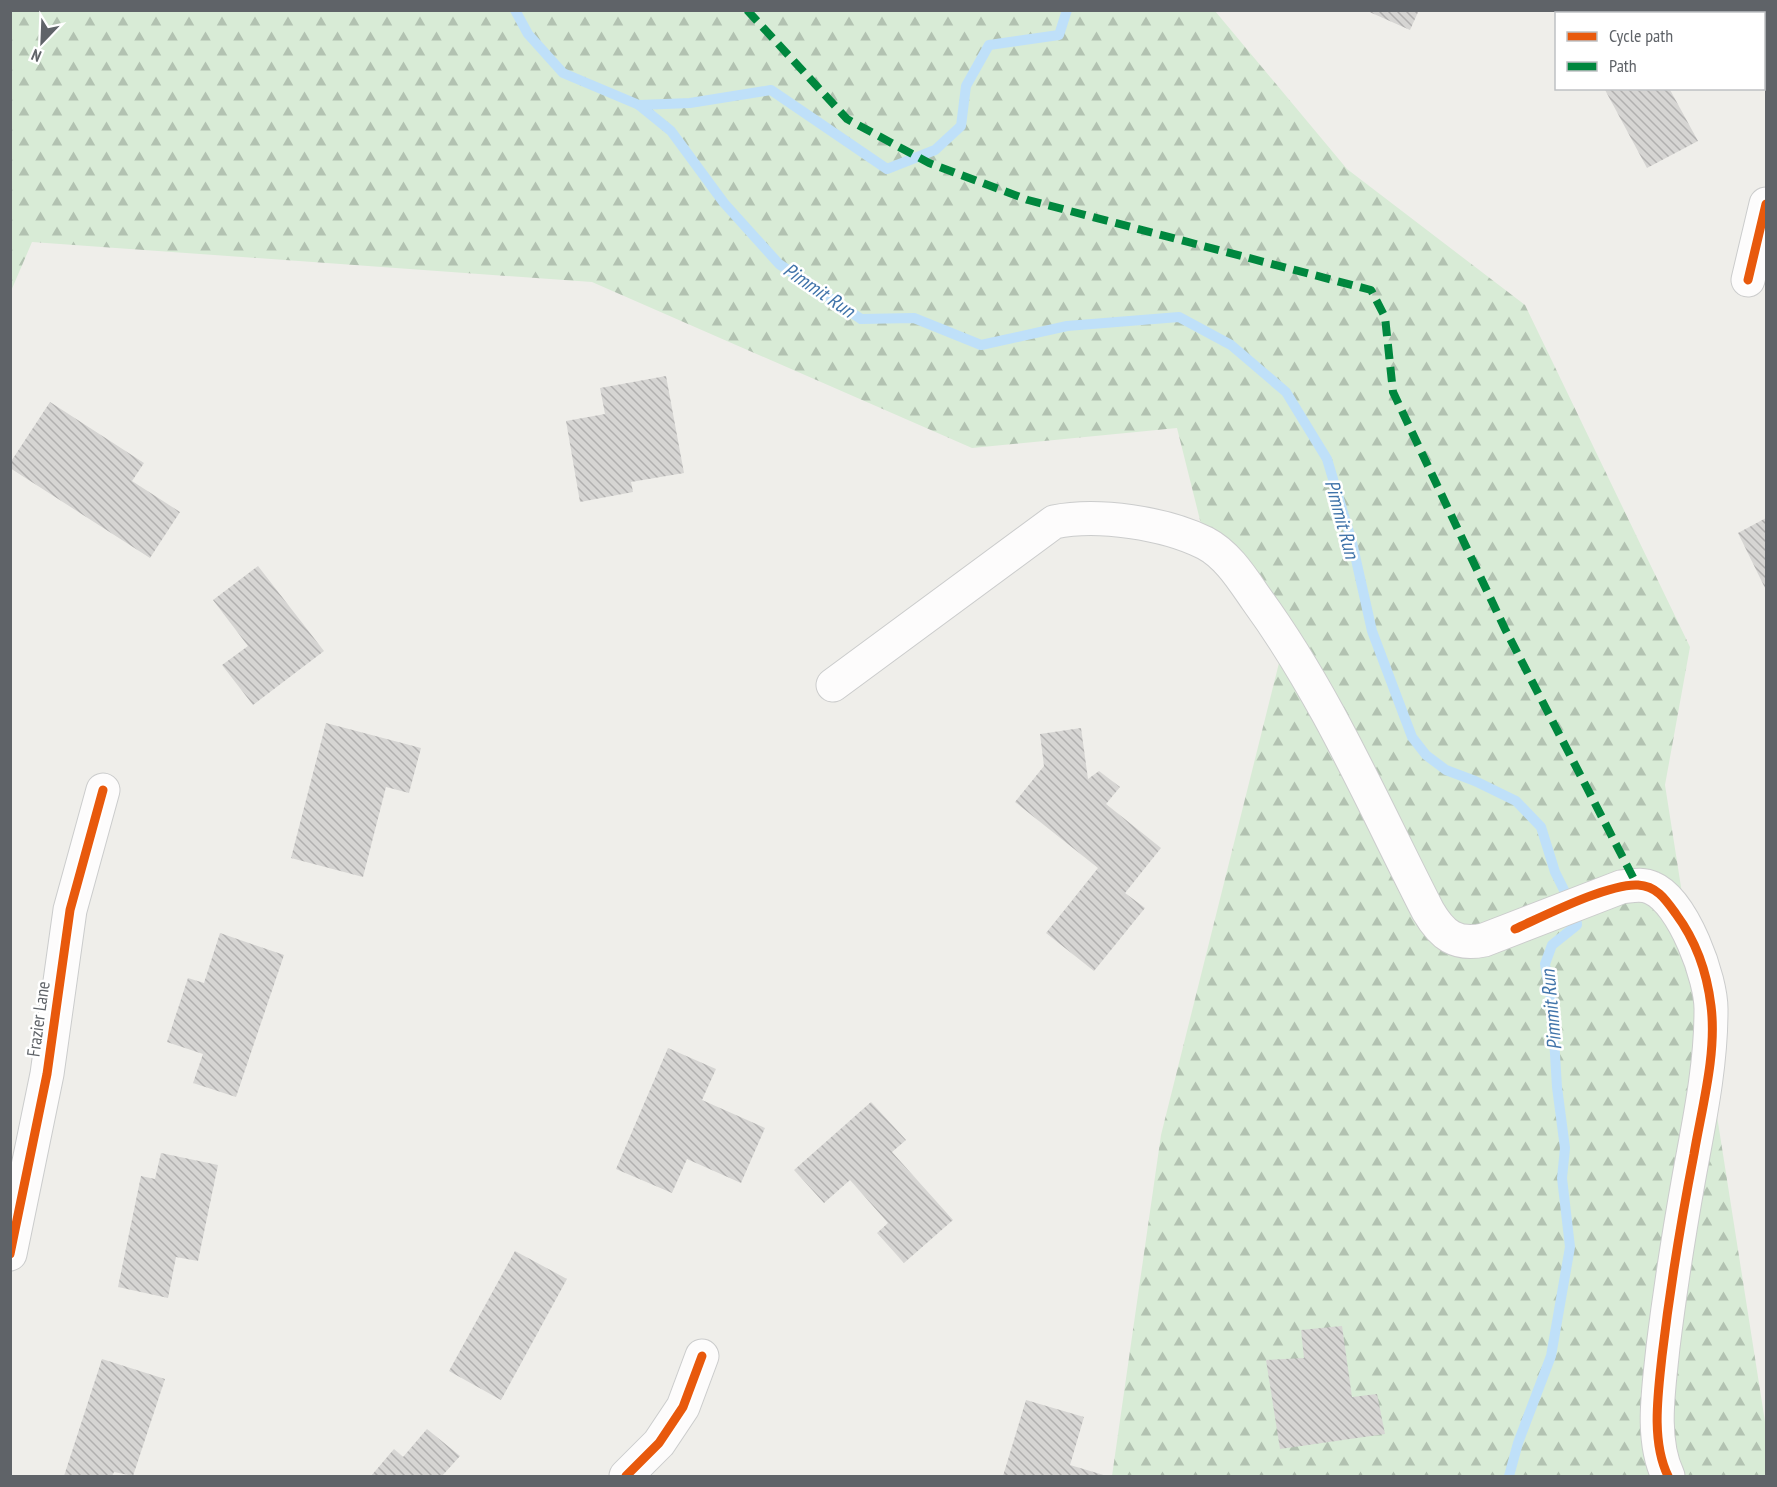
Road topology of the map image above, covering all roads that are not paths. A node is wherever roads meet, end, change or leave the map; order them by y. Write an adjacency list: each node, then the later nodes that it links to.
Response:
1 (1767, 204): 2 (street)
2 (1748, 280)
3 (833, 685): 8 (street)
4 (103, 790): 5 (street, Frazier Lane)
5 (10, 1254)
6 (702, 1356): 7 (street)
7 (626, 1476)
8 (1668, 1476)

